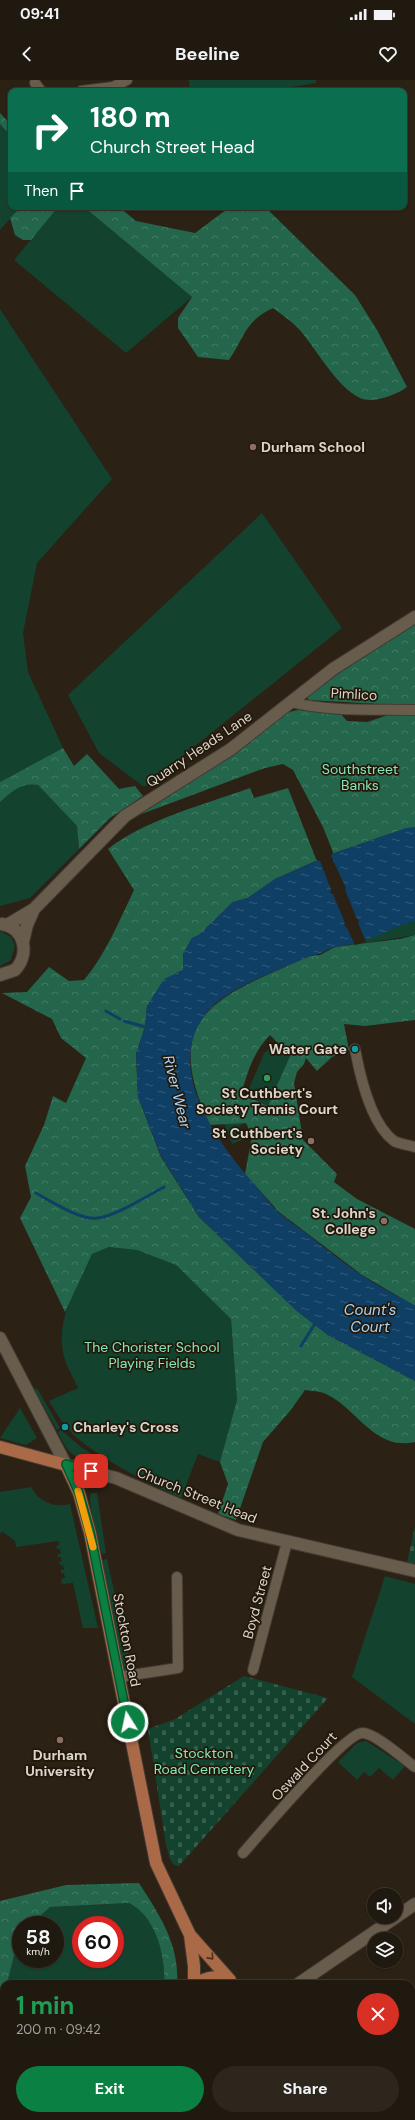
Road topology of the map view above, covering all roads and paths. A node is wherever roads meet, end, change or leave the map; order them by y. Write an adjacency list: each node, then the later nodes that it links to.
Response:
1 (128, 80): 2 (street)
2 (115, 88)
3 (415, 617): 4 (street, Quarry Heads Lane)
4 (291, 702): 5 (street, Pimlico); 6 (street, Quarry Heads Lane)
5 (415, 710)
6 (34, 909): 7 (street, Quarry Heads Lane); 8 (street, Quarry Heads Lane)
7 (4, 924): 8 (street)
8 (23, 942): 9 (street, Quarry Heads Lane)
9 (0, 975)
10 (355, 1049): 11 (street)
11 (415, 1147)
12 (0, 1338): 14 (street)
13 (0, 1447): 14 (main road)
14 (66, 1464): 15 (street, Church Street Head); 19 (main road, Stockton Road)
15 (287, 1542): 16 (street, Church Street Head); 18 (street, Boyd Street)
16 (415, 1571)
17 (177, 1576): 19 (street)
18 (254, 1670)
19 (119, 1677): 25 (main road, Stockton Road)
20 (415, 1767): 21 (street, Oswald Court)
21 (243, 1853)
22 (415, 1904): 23 (street)
23 (403, 1912)
24 (386, 1924): 30 (street)
25 (190, 1935): 26 (main road, Stockton Road); 29 (main road, Stockton Road, one-way to 29)
26 (195, 1980)
27 (204, 1980): 28 (main road)
28 (224, 1980)
29 (230, 1980)
30 (304, 1980)

